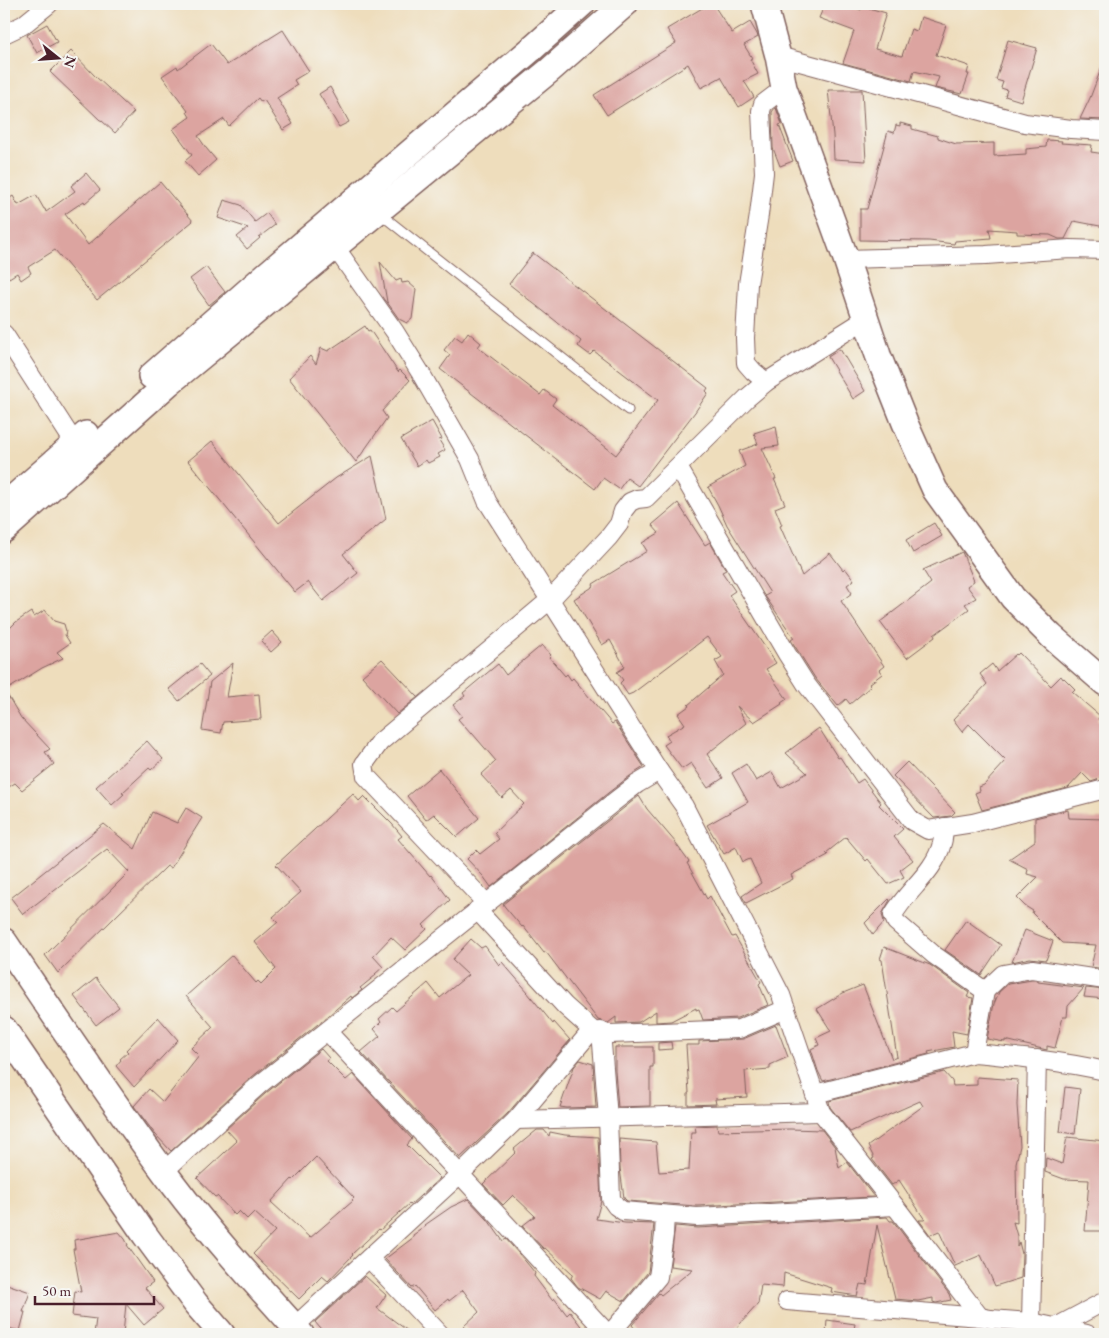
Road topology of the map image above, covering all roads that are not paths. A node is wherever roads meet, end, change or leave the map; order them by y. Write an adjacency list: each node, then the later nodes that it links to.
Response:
1 (49, 4): 5 (street)
2 (625, 4): 9 (street)
3 (764, 4): 6 (street)
4 (576, 9): 17 (street)
5 (4, 34)
6 (778, 56): 7 (street); 8 (street)
7 (784, 88): 12 (street); 15 (street)
8 (1105, 130)
9 (378, 212): 10 (street); 16 (lane)
10 (335, 247): 20 (street); 21 (street)
11 (1105, 250): 12 (street)
12 (846, 259): 13 (street)
13 (866, 319): 15 (street); 22 (street)
14 (4, 334): 17 (street)
15 (766, 382): 18 (street)
16 (628, 410)
17 (75, 444): 19 (street)
18 (678, 467): 21 (street); 25 (street)
19 (4, 506)
20 (4, 530)
21 (551, 599): 23 (street); 26 (street)
22 (1105, 683)
23 (659, 771): 26 (street); 30 (street)
24 (1105, 789): 25 (street)
25 (944, 827): 29 (street)
26 (481, 907): 32 (street); 33 (street)
27 (4, 941): 41 (street)
28 (1105, 980): 29 (street)
29 (985, 991): 34 (street)
30 (786, 1009): 32 (street); 37 (street)
31 (4, 1029): 52 (street)
32 (597, 1030): 39 (street); 40 (street)
33 (328, 1031): 41 (street); 42 (street)
34 (974, 1053): 35 (street); 37 (street)
35 (1037, 1059): 36 (street); 48 (street)
36 (1105, 1071)
37 (815, 1094): 38 (street)
38 (821, 1112): 39 (street); 43 (street)
39 (608, 1118): 40 (street); 44 (street)
40 (516, 1120): 42 (street)
41 (164, 1171): 51 (street)
42 (460, 1174): 45 (street); 54 (street)
43 (895, 1206): 44 (street); 49 (street)
44 (665, 1215): 54 (street)
45 (369, 1258): 51 (street); 53 (street)
46 (787, 1301): 49 (street)
47 (1105, 1301): 50 (street)
48 (1032, 1322): 49 (street); 50 (street)
49 (987, 1323)
50 (1056, 1327): 55 (street)
51 (298, 1331)
52 (222, 1334)
53 (440, 1334)
54 (609, 1334)
55 (1087, 1334)

